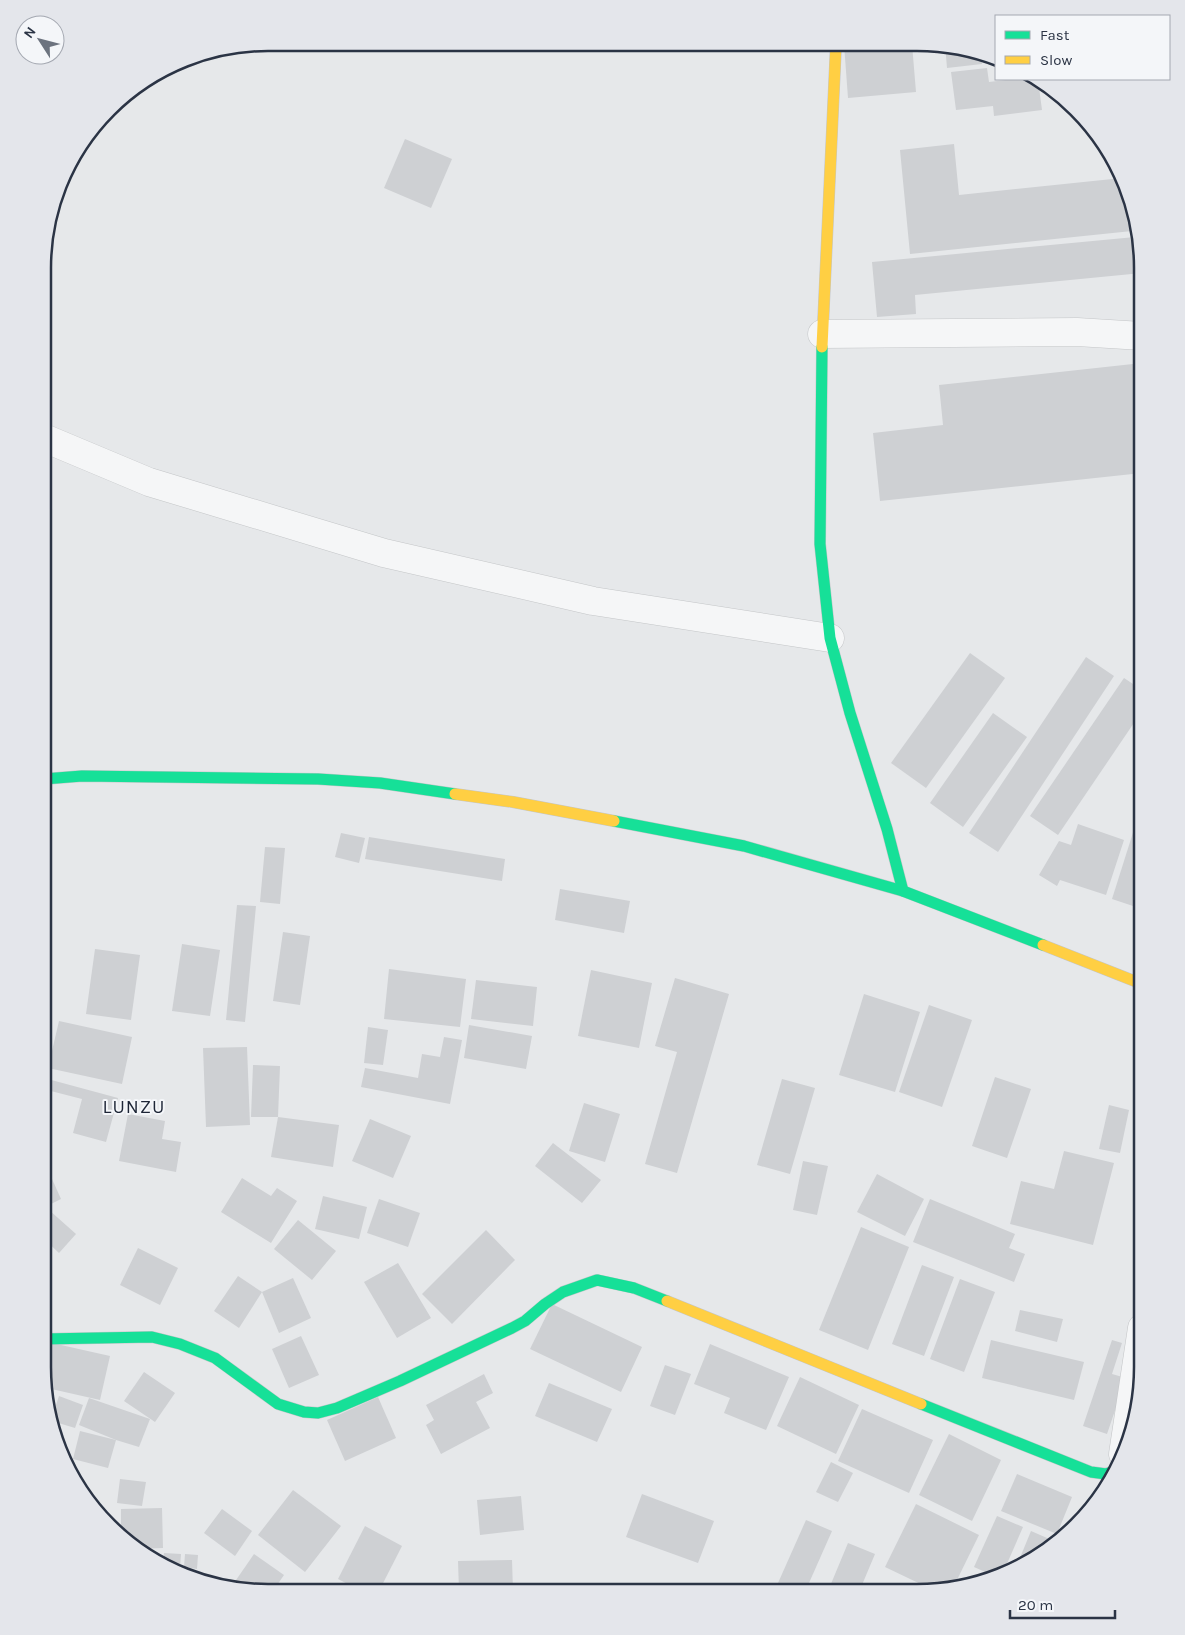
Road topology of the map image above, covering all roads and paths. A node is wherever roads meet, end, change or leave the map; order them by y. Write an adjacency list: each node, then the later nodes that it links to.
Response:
1 (836, 51): 2 (main road)
2 (822, 334): 3 (street); 5 (main road)
3 (1134, 336)
4 (51, 441): 5 (street)
5 (830, 638): 7 (main road)
6 (51, 778): 7 (main road)
7 (903, 891): 8 (main road)
8 (1134, 981)
9 (51, 1339): 10 (main road)
10 (1106, 1474)

